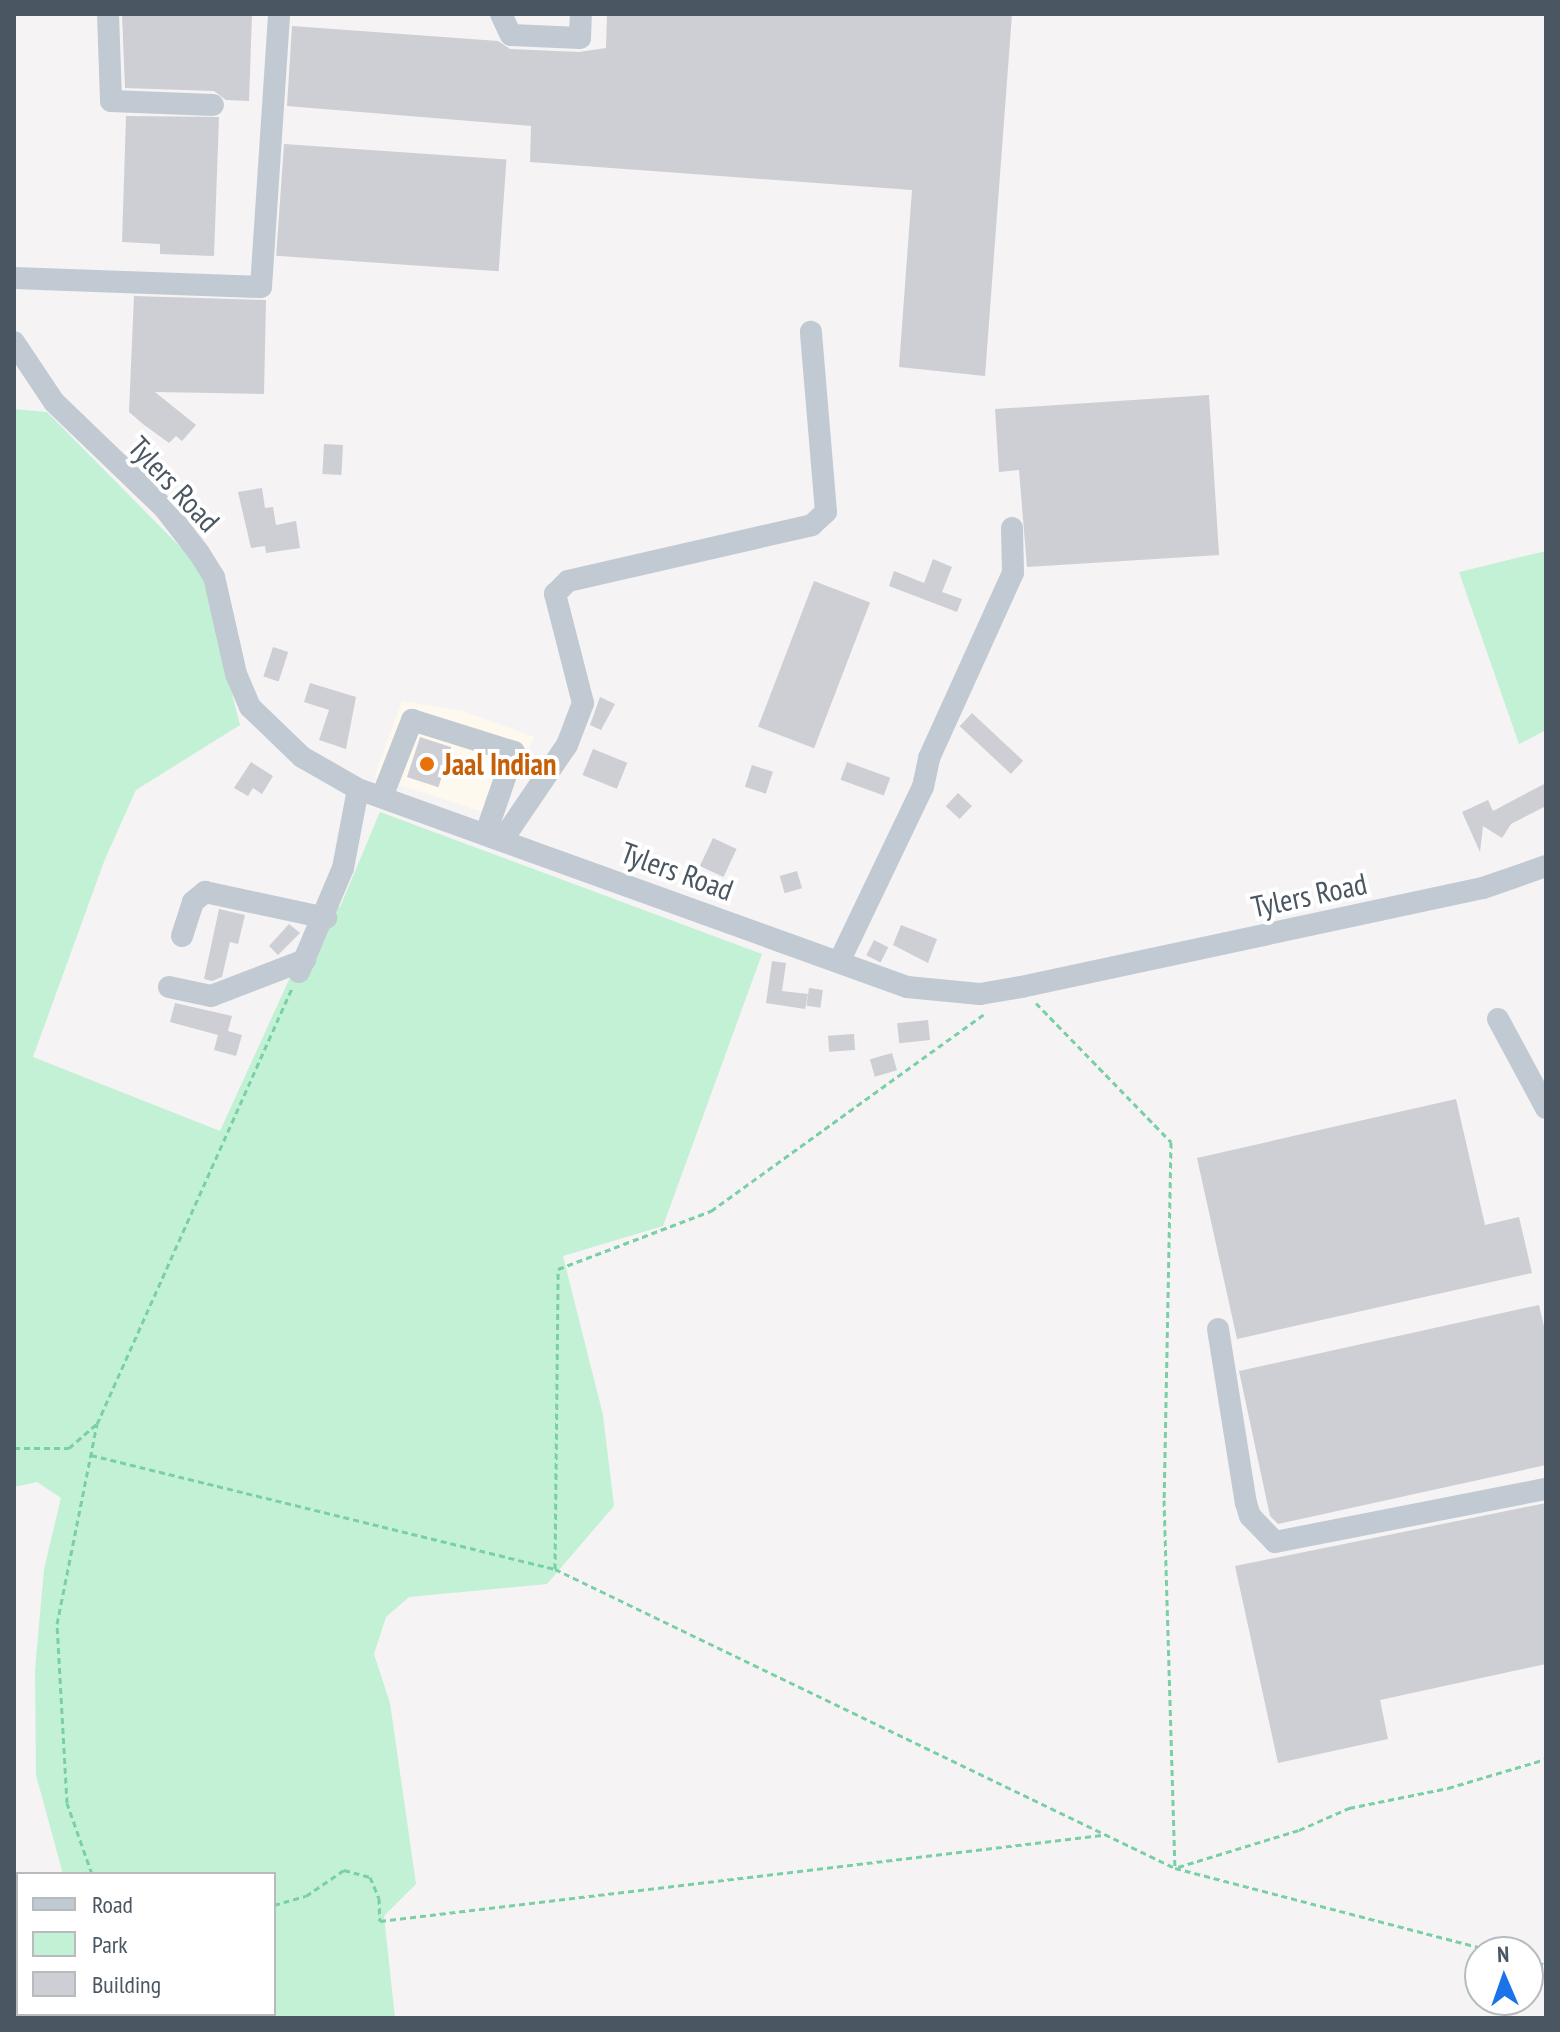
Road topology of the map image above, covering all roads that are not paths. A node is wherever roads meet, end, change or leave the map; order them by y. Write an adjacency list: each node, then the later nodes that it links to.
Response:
1 (108, 14): 5 (street)
2 (279, 14): 6 (street)
3 (501, 14): 4 (street)
4 (581, 14)
5 (213, 105)
6 (14, 278)
7 (811, 332): 12 (street)
8 (14, 342): 10 (street, Tylers Road)
9 (1012, 528): 16 (street)
10 (358, 789): 11 (street, Tylers Road); 14 (street)
11 (382, 797): 12 (street, Tylers Road); 12 (street)
12 (494, 836): 16 (street, Tylers Road)
13 (1546, 866): 16 (street, Tylers Road)
14 (326, 918): 15 (street); 17 (street)
15 (182, 936)
16 (839, 962)
17 (169, 987)
18 (1498, 1019): 19 (street)
19 (1546, 1108)
20 (1218, 1329): 21 (street)
21 (1546, 1489)

